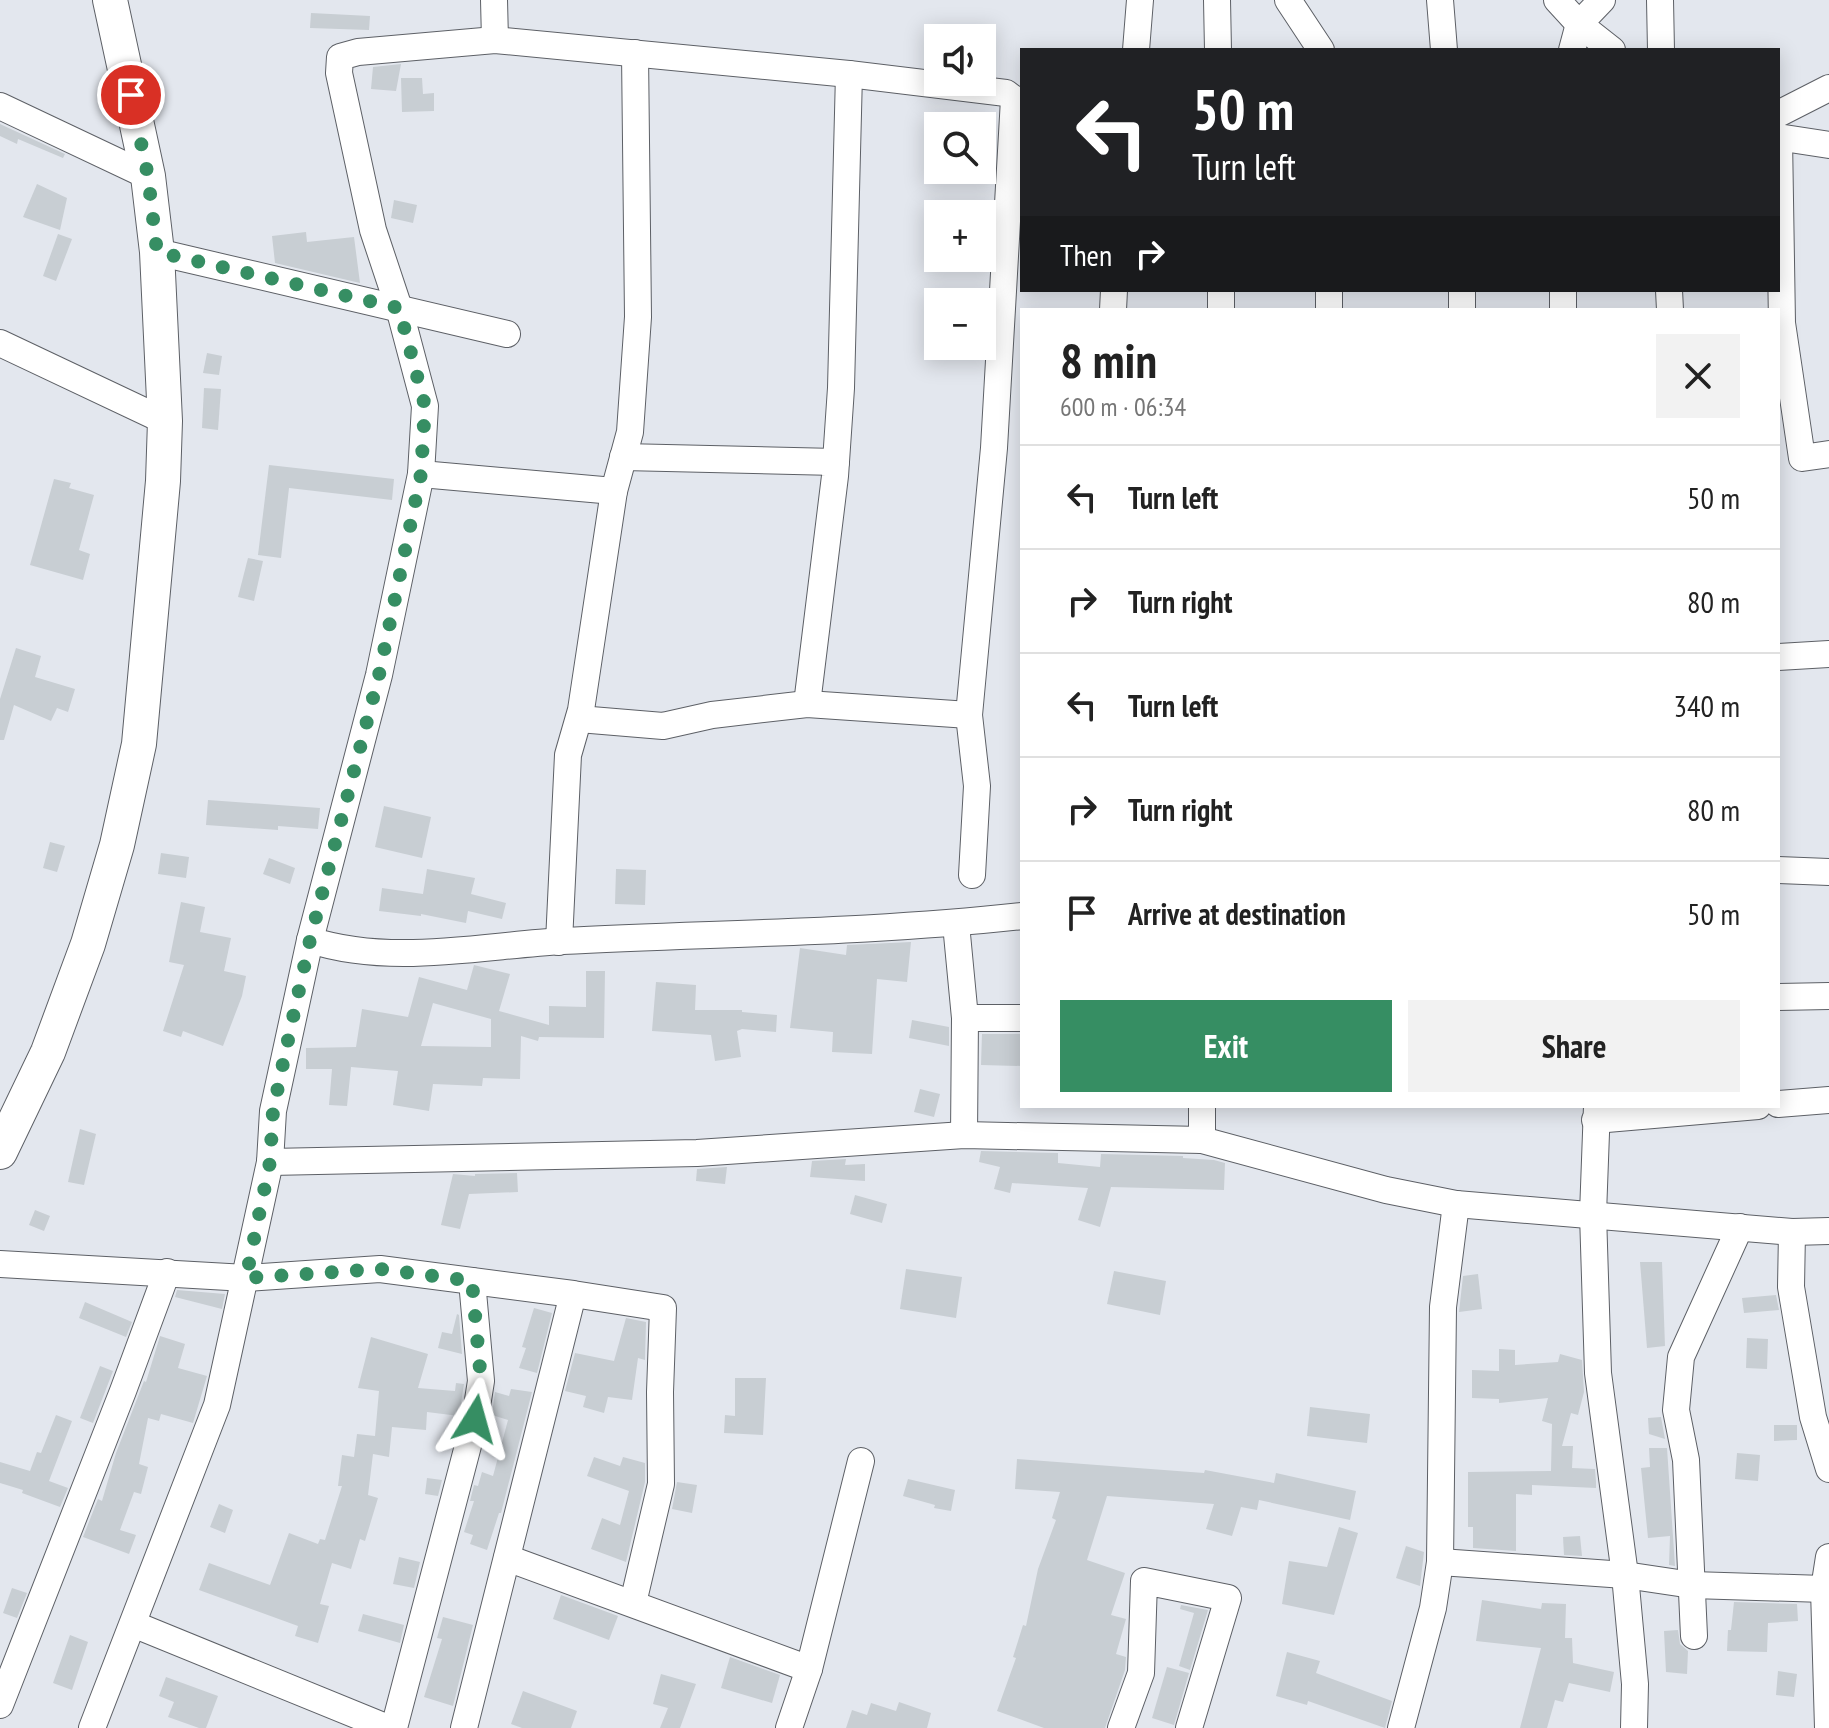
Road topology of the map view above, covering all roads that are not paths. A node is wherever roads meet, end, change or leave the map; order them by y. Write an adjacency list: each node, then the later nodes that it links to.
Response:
1 (110, 0): 27 (main road)
2 (494, 0): 11 (street)
3 (1140, 0): 12 (street)
4 (1217, 0): 13 (street)
5 (1288, 0): 14 (street)
6 (1440, 0): 15 (street)
7 (1557, 0): 10 (street)
8 (1602, 0): 10 (street)
9 (1660, 0): 18 (street)
10 (1579, 24): 16 (street); 17 (street)
11 (495, 40): 19 (street); 30 (street)
12 (1136, 48)
13 (1218, 48)
14 (1320, 48)
15 (1444, 48)
16 (1573, 48)
17 (1609, 48)
18 (1661, 48)
19 (635, 53): 20 (street); 35 (street)
20 (849, 74): 22 (street); 36 (street)
21 (1829, 88): 24 (street)
22 (1018, 100): 42 (street)
23 (0, 106): 27 (street)
24 (1780, 113)
25 (1780, 137): 26 (street)
26 (1829, 145)
27 (148, 176): 29 (main road)
28 (1780, 230): 34 (street)
29 (157, 252): 30 (street); 33 (main road)
30 (399, 308): 31 (street); 37 (street)
31 (507, 334)
32 (0, 343): 33 (street)
33 (165, 421): 61 (main road)
34 (1829, 454)
35 (623, 457): 36 (street); 38 (street)
36 (836, 462): 41 (street)
37 (421, 474): 38 (street); 49 (street)
38 (614, 491): 43 (street)
39 (1829, 654): 40 (street)
40 (1780, 657)
41 (807, 704): 42 (street); 43 (street)
42 (969, 715): 46 (street)
43 (579, 719): 50 (street)
44 (1780, 870): 45 (street)
45 (1829, 872)
46 (972, 875)
47 (1020, 916): 48 (street)
48 (956, 924): 50 (street); 53 (street)
49 (310, 940): 50 (street); 63 (street)
50 (559, 942)
51 (1829, 996): 52 (street)
52 (1780, 997)
53 (965, 1018): 54 (street); 60 (street)
54 (1020, 1018)
55 (1829, 1100): 56 (street)
56 (1780, 1104)
57 (1202, 1108): 62 (street)
58 (1712, 1108): 59 (street)
59 (1596, 1113): 65 (street)
60 (964, 1135): 62 (street); 63 (street)
61 (3, 1139)
62 (1202, 1140): 64 (street)
63 (270, 1162): 71 (street)
64 (1456, 1204): 65 (street); 78 (street)
65 (1593, 1214): 66 (street); 79 (street)
66 (1740, 1227): 68 (street); 80 (street)
67 (1829, 1231): 68 (street)
68 (1792, 1232): 75 (street)
69 (0, 1264): 70 (street)
70 (167, 1272): 71 (street); 86 (street)
71 (246, 1278): 72 (street); 83 (street)
72 (472, 1281): 73 (street); 89 (street)
73 (573, 1294): 77 (street); 82 (street)
74 (861, 1461): 85 (street)
75 (1829, 1469)
76 (1829, 1557): 81 (street)
77 (507, 1558): 82 (street); 90 (street)
78 (1440, 1562): 79 (street); 94 (street)
79 (1625, 1575): 80 (street); 95 (street)
80 (1692, 1585): 81 (street); 84 (street)
81 (1826, 1589): 96 (street)
82 (633, 1603): 85 (street)
83 (133, 1624): 87 (street); 88 (street)
84 (1694, 1636)
85 (809, 1669): 91 (street)
86 (0, 1705)
87 (92, 1728)
88 (388, 1728)
89 (394, 1728)
90 (464, 1728)
91 (789, 1728)
92 (1121, 1728): 93 (street)
93 (1189, 1728)
94 (1401, 1728)
95 (1634, 1728)
96 (1828, 1728)

